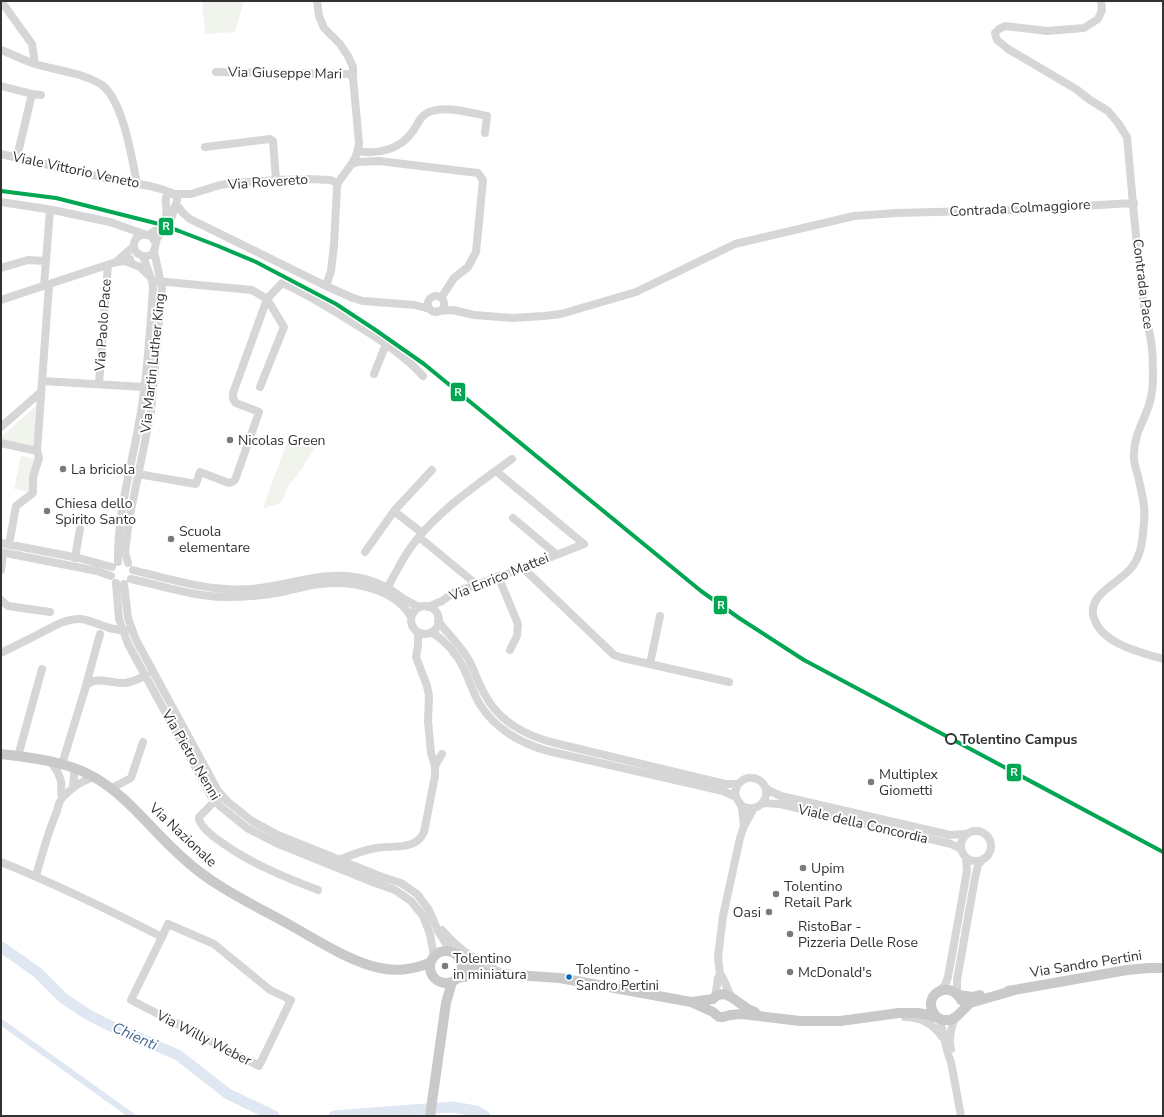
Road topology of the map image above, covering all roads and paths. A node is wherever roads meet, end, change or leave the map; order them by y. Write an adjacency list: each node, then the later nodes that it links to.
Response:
1 (1, 1): 5 (street)
2 (317, 1): 7 (street)
3 (1100, 1): 27 (street)
4 (1, 50): 5 (street)
5 (35, 64): 22 (street)
6 (216, 72): 7 (street, Via Giuseppe Mari)
7 (353, 78): 14 (street, Via Giuseppe Mari)
8 (1, 86): 9 (street)
9 (32, 94): 10 (street); 17 (street)
10 (41, 95)
11 (485, 133): 13 (street)
12 (205, 147): 20 (street)
13 (388, 150): 15 (street); 18 (street)
14 (358, 151): 15 (street); 19 (street)
15 (378, 151): 18 (street)
16 (1, 154): 17 (street, Viale Vittorio Veneto)
17 (17, 157): 22 (street, Viale Vittorio Veneto)
18 (379, 161): 19 (street); 48 (street)
19 (352, 164): 21 (street)
20 (276, 180): 21 (street, Via Rovereto); 24 (street, Via Rovereto)
21 (338, 183): 45 (street)
22 (137, 184): 23 (street, Viale Vittorio Veneto)
23 (152, 187): 24 (street, Viale Vittorio Veneto); 25 (street, Viale Vittorio Veneto)
24 (173, 194): 25 (street); 28 (street)
25 (165, 201): 33 (street)
26 (1, 202): 29 (street)
27 (1134, 203): 50 (street, Contrada Colmaggiore); 98 (street, Contrada Pace)
28 (176, 204): 30 (street); 31 (street)
29 (50, 210): 32 (street); 39 (street)
30 (190, 219): 31 (street); 45 (street)
31 (170, 221): 34 (street)
32 (127, 228): 33 (street); 35 (street)
33 (146, 234): 34 (street); 35 (street)
34 (156, 243): 36 (street)
35 (134, 244): 37 (street); 40 (street)
36 (154, 251): 37 (street); 43 (street, Via Martin Luther King)
37 (141, 256): 38 (street); 42 (street, Via Martin Luther King)
38 (125, 261): 40 (street); 42 (street)
39 (46, 262): 41 (street); 44 (street)
40 (112, 264): 44 (street); 55 (street, Via Paolo Pace)
41 (1, 268)
42 (152, 281): 43 (street); 56 (street, Via Martin Luther King)
43 (161, 281): 46 (street); 63 (street, Via Martin Luther King)
44 (46, 285): 47 (street); 54 (street)
45 (326, 286): 49 (street)
46 (267, 299): 51 (street); 57 (street); 67 (street)
47 (1, 300)
48 (442, 300): 49 (street); 49 (street); 50 (street)
49 (432, 307): 50 (street)
50 (453, 310)
51 (386, 344): 52 (street); 53 (street)
52 (374, 374)
53 (423, 376)
54 (42, 381): 55 (street); 58 (street)
55 (99, 384): 56 (street)
56 (144, 387): 61 (street, Via Martin Luther King)
57 (260, 387)
58 (42, 392): 59 (street); 62 (street)
59 (1, 427)
60 (1, 443): 62 (street)
61 (134, 449): 63 (street, Via Martin Luther King); 77 (street, Via Martin Luther King)
62 (37, 451): 72 (street)
63 (143, 451): 67 (street, Via Martin Luther King)
64 (512, 459): 66 (street)
65 (432, 470): 68 (street)
66 (496, 471): 71 (street); 75 (street, Via Enrico Mattei)
67 (138, 474): 80 (street, Via Martin Luther King)
68 (394, 511): 71 (street); 73 (street)
69 (513, 518): 75 (street, Via Enrico Mattei)
70 (80, 529): 76 (street)
71 (421, 535): 82 (street); 83 (street)
72 (5, 544): 76 (street)
73 (365, 552)
74 (2, 553): 79 (street); 80 (street)
75 (556, 554): 78 (street, Via Enrico Mattei)
76 (75, 558): 77 (street)
77 (115, 564): 80 (street, Via Martin Luther King); 80 (street)
78 (523, 568): 81 (street, Via Enrico Mattei); 99 (street)
79 (1, 570)
80 (124, 576): 83 (street); 91 (street, Via Pietro Nenni)
81 (498, 576): 82 (street, Via Enrico Mattei); 96 (street)
82 (476, 584): 85 (street, Via Enrico Mattei)
83 (386, 591): 86 (street); 89 (street)
84 (1, 600): 87 (street)
85 (442, 601): 86 (street, Via Enrico Mattei); 90 (street, Via Enrico Mattei)
86 (424, 607): 89 (street); 90 (street)
87 (50, 612)
88 (660, 616): 99 (street)
89 (411, 617): 92 (street)
90 (438, 618): 93 (street); 114 (street)
91 (127, 629): 97 (street); 101 (street, Via Pietro Nenni); 120 (street, Via Pietro Nenni)
92 (418, 632): 93 (street); 95 (street)
93 (430, 633): 95 (street); 119 (street)
94 (100, 634): 103 (street)
95 (418, 646): 110 (street)
96 (510, 650)
97 (1, 653)
98 (1163, 659)
99 (650, 664): 102 (street)
100 (42, 669): 107 (street)
101 (146, 675): 103 (street); 120 (street, Via Pietro Nenni)
102 (729, 682)
103 (86, 686): 109 (street)
104 (143, 742): 117 (street)
105 (1, 754): 107 (main road, Via Nazionale)
106 (442, 754): 110 (street)
107 (18, 756): 108 (main road, Via Nazionale)
108 (50, 761): 109 (main road, Via Nazionale); 113 (street)
109 (62, 764): 111 (main road, Via Nazionale)
110 (434, 766): 130 (street)
111 (74, 768): 112 (main road, Via Nazionale); 113 (street); 115 (street)
112 (94, 777): 115 (street); 117 (main road, Via Nazionale)
113 (61, 781): 118 (street)
114 (738, 784): 116 (street); 119 (street)
115 (73, 787): 118 (street)
116 (765, 787): 121 (street); 125 (street)
117 (112, 788): 140 (main road, Via Nazionale)
118 (62, 797): 131 (street)
119 (736, 797): 122 (street)
120 (219, 798): 130 (street, Via Pietro Nenni); 133 (street)
121 (763, 803): 123 (street); 126 (street, Viale della Concordia)
122 (741, 805): 123 (street); 124 (street)
123 (754, 808): 124 (street)
124 (744, 826): 143 (street)
125 (966, 834): 126 (street); 128 (street)
126 (961, 850): 127 (street)
127 (966, 858): 128 (street); 147 (street)
128 (983, 859): 148 (street)
129 (1, 862): 131 (street)
130 (338, 864): 132 (street, Via Pietro Nenni)
131 (36, 876): 135 (street)
132 (375, 878): 134 (street, Via Pietro Nenni); 137 (street, Via Pietro Nenni)
133 (318, 890)
134 (433, 918): 136 (street, Via Pietro Nenni); 142 (street)
135 (162, 938): 135 (street, Via Willy Weber)
136 (451, 952): 137 (main road); 138 (main road)
137 (432, 960): 140 (main road, Via Nazionale); 144 (main road)
138 (461, 964): 141 (main road); 145 (main road)
139 (1163, 968): 146 (main road, Via Sandro Pertini)
140 (412, 969): 144 (main road, Via Nazionale)
141 (486, 973): 142 (main road); 145 (main road)
142 (505, 974): 152 (main road)
143 (720, 974): 149 (street); 150 (street)
144 (435, 978): 145 (main road); 153 (main road)
145 (455, 980): 153 (main road)
146 (1015, 990): 148 (main road, Via Sandro Pertini); 157 (main road, Via Sandro Pertini)
147 (939, 991): 148 (main road, Via Sandro Pertini); 151 (main road)
148 (958, 994): 157 (main road)
149 (714, 998): 150 (main road); 152 (main road); 154 (main road)
150 (732, 998): 156 (main road); 159 (main road)
151 (932, 1000): 155 (main road); 160 (main road)
152 (691, 1002): 154 (main road)
153 (446, 1003): 163 (main road)
154 (713, 1012): 156 (main road)
155 (899, 1013): 158 (main road); 160 (main road)
156 (730, 1015): 159 (main road)
157 (958, 1015): 160 (main road); 162 (street)
158 (880, 1016): 159 (main road); 161 (street)
159 (768, 1017)
160 (938, 1017): 161 (street)
161 (944, 1040): 162 (street)
162 (951, 1062): 164 (street)
163 (430, 1116)
164 (961, 1116)

